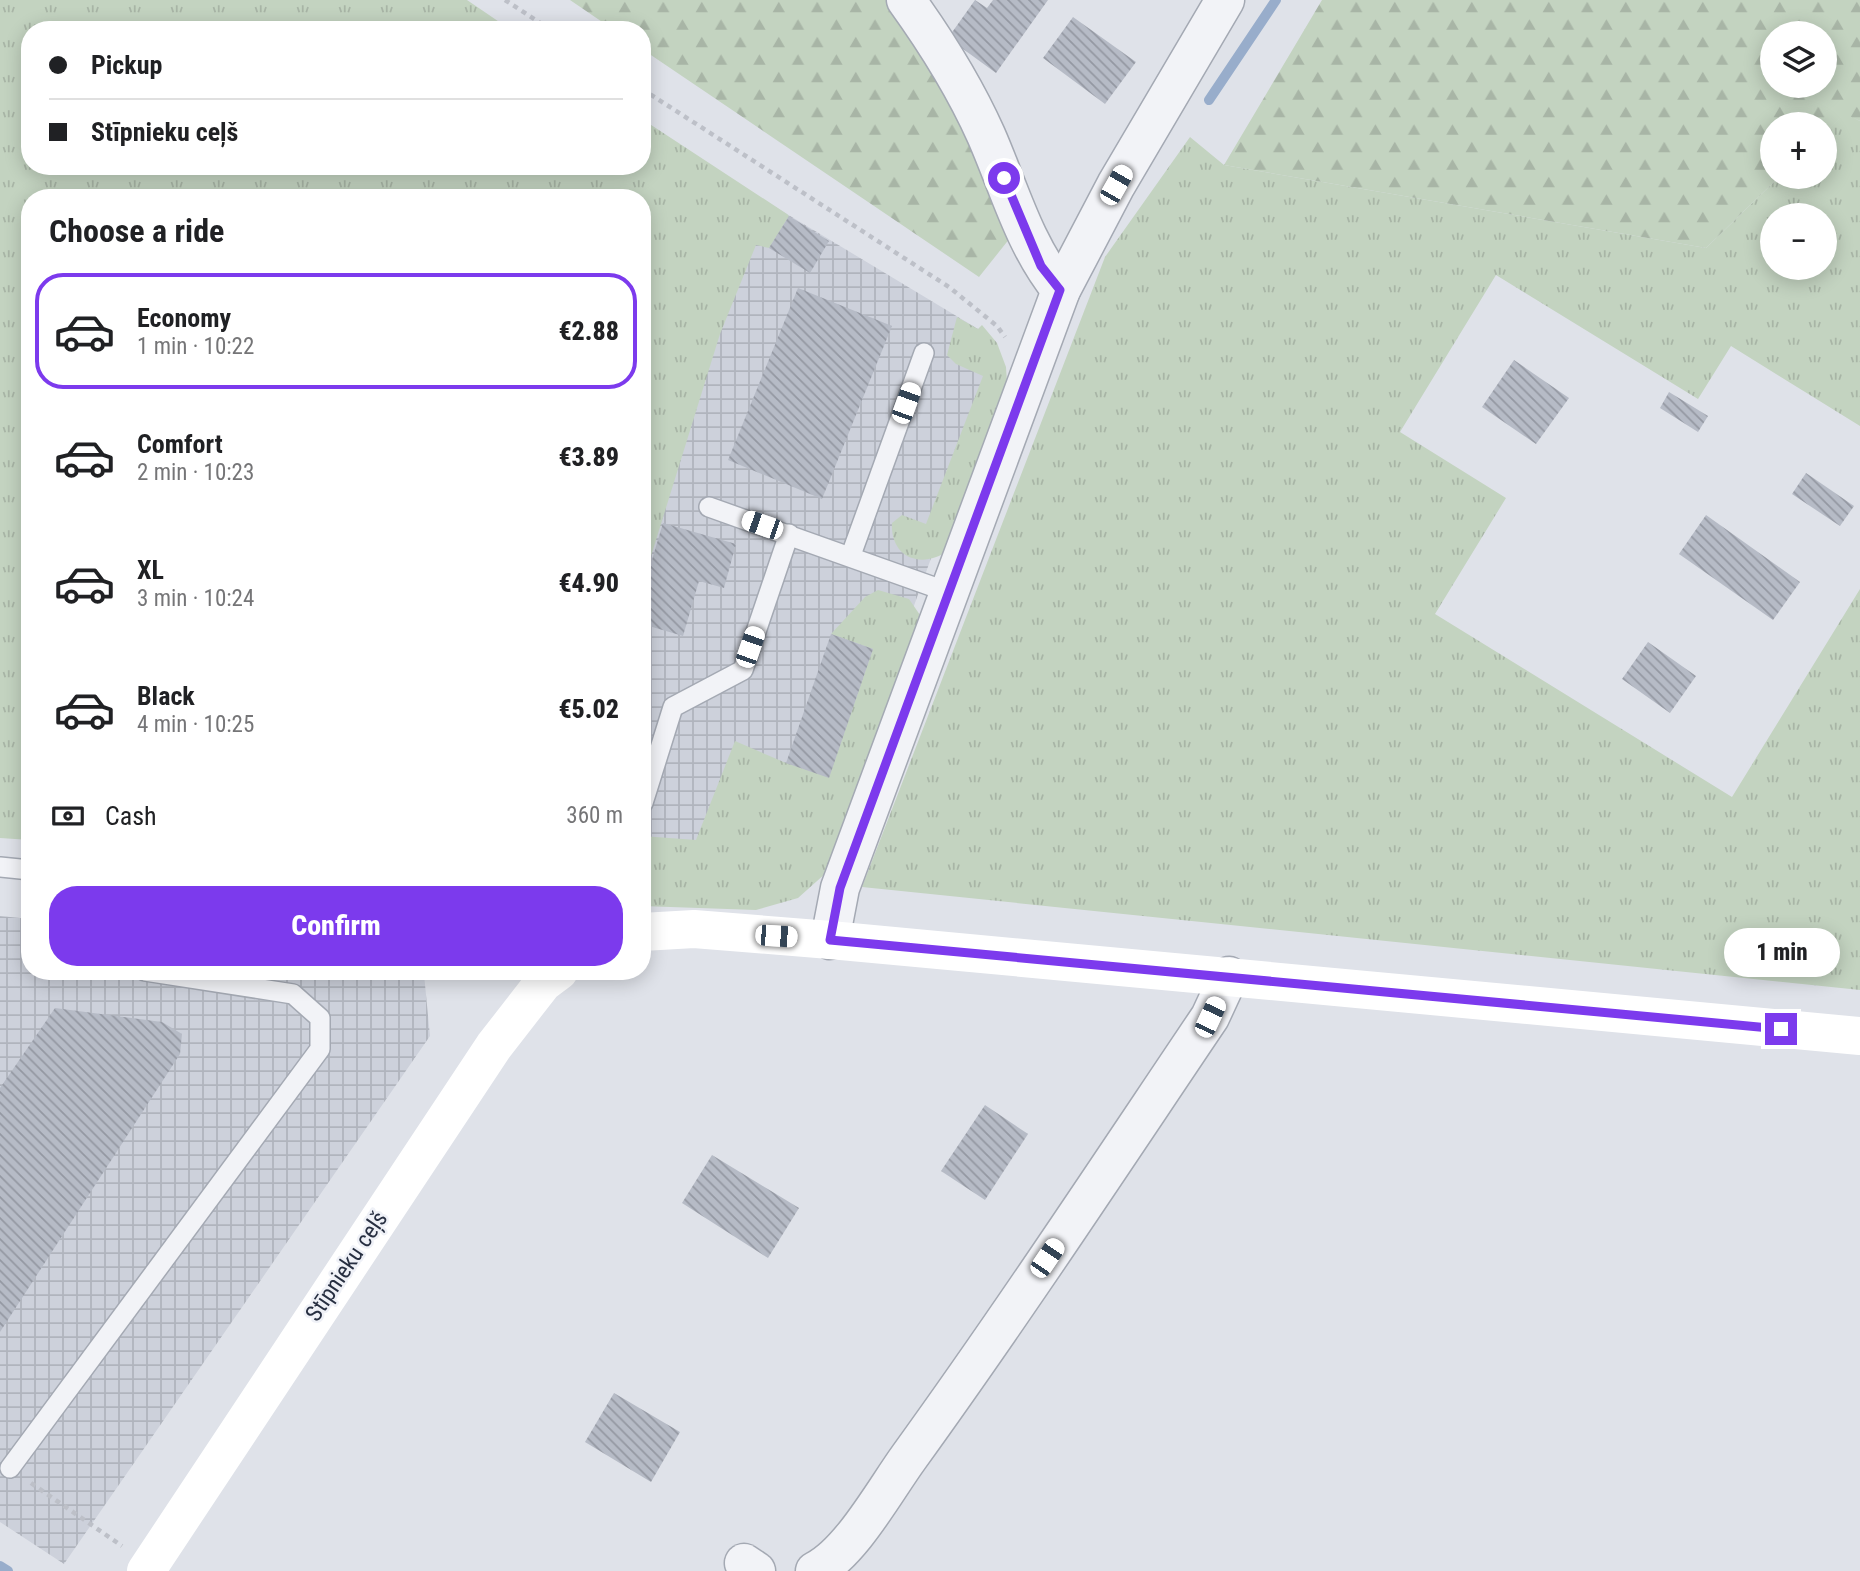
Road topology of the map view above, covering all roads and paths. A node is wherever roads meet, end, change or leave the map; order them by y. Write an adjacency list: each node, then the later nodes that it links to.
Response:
1 (505, 0): 4 (path)
2 (906, 0): 6 (street)
3 (1225, 0): 6 (street)
4 (537, 21)
5 (651, 95): 8 (path)
6 (1060, 290): 8 (street)
7 (924, 353): 11 (lane)
8 (1030, 374): 12 (street)
9 (709, 508): 10 (lane)
10 (789, 534): 11 (lane); 13 (lane)
11 (851, 555): 12 (lane)
12 (948, 592): 17 (street)
13 (651, 777)
14 (0, 867): 15 (lane)
15 (21, 869)
16 (651, 931): 17 (main road)
17 (830, 940): 18 (main road)
18 (1229, 976): 21 (main road); 24 (street)
19 (203, 980): 22 (lane)
20 (541, 980): 23 (main road, Stīpnieku ceļš)
21 (1860, 1035)
22 (10, 1468): 23 (path)
23 (148, 1568)
24 (815, 1571)

